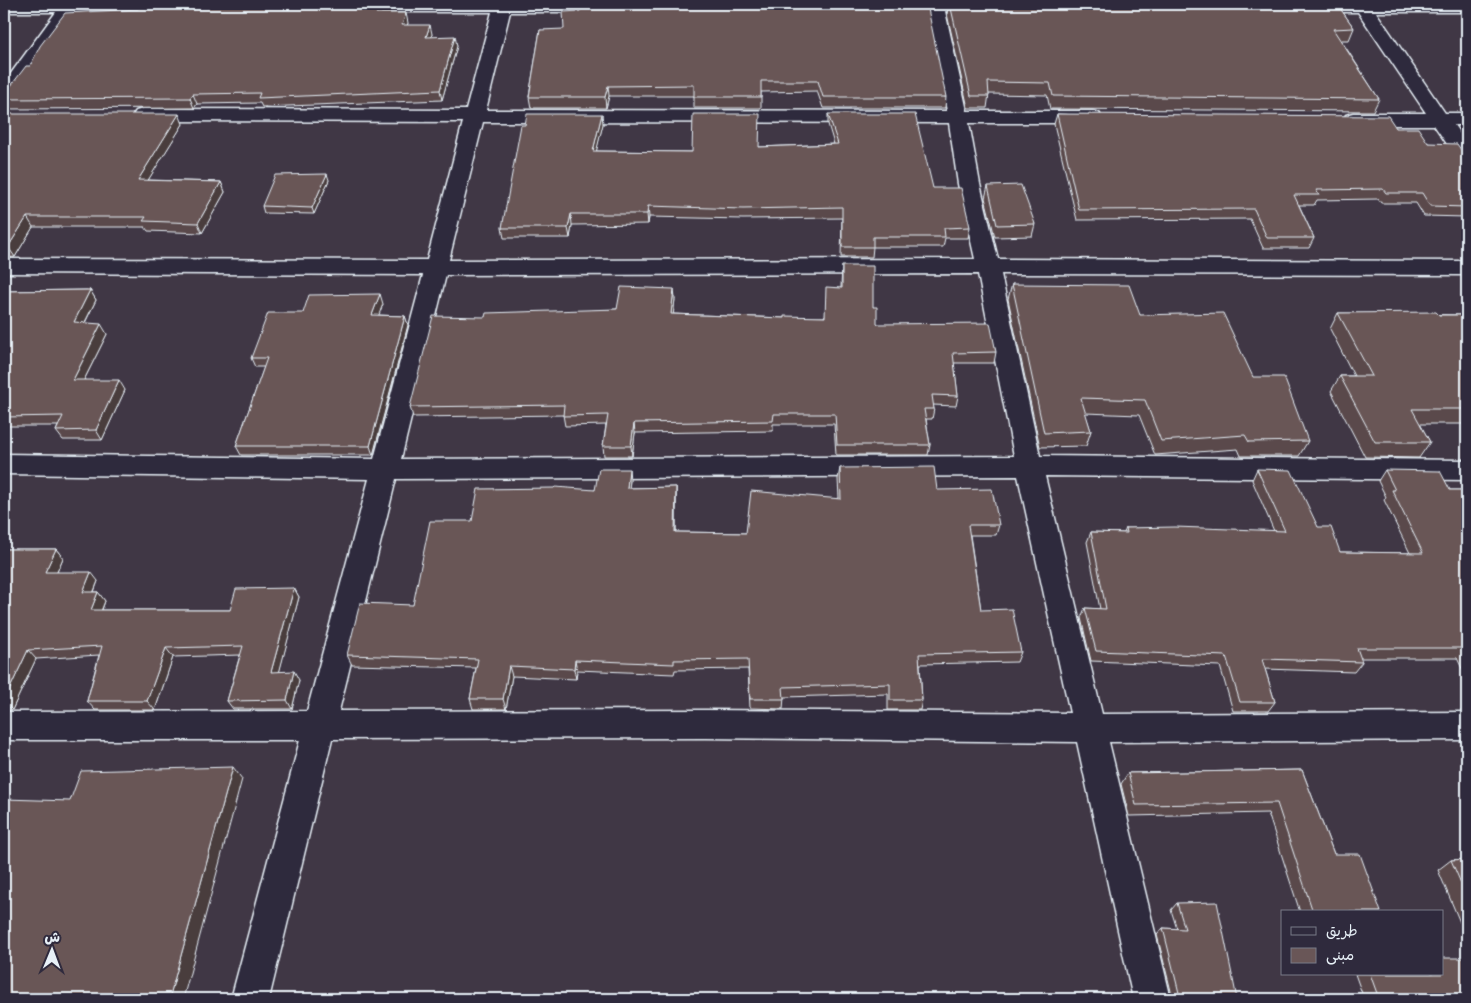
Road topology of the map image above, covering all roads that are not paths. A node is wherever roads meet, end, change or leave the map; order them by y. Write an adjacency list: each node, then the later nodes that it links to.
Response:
1 (70, 5): 4 (street); 9 (street); 13 (street)
2 (934, 5): 7 (street); 8 (street); 16 (street)
3 (1362, 5): 11 (street); 12 (street); 20 (street)
4 (196, 6)
5 (324, 6): 6 (street)
6 (503, 6): 10 (street); 15 (street)
7 (874, 6)
8 (1002, 6)
9 (4, 7)
10 (638, 7)
11 (1285, 7)
12 (1467, 7)
13 (4, 96)
14 (121, 115): 15 (street)
15 (474, 116): 16 (street); 24 (street)
16 (958, 116): 17 (street); 23 (street)
17 (1113, 117)
18 (1330, 119): 20 (street)
19 (1467, 119): 20 (street)
20 (1439, 120): 21 (street)
21 (1467, 159)
22 (4, 266): 24 (street)
23 (988, 266): 24 (street); 25 (street); 27 (street)
24 (436, 268): 28 (street)
25 (1467, 268)
26 (4, 464): 28 (street)
27 (1029, 466): 28 (street); 29 (street); 33 (street)
28 (385, 469): 31 (street)
29 (1467, 470)
30 (4, 726): 31 (street)
31 (321, 726): 33 (street); 34 (street)
32 (1467, 726): 33 (street)
33 (1091, 728): 35 (street)
34 (250, 999)
35 (1152, 999)

